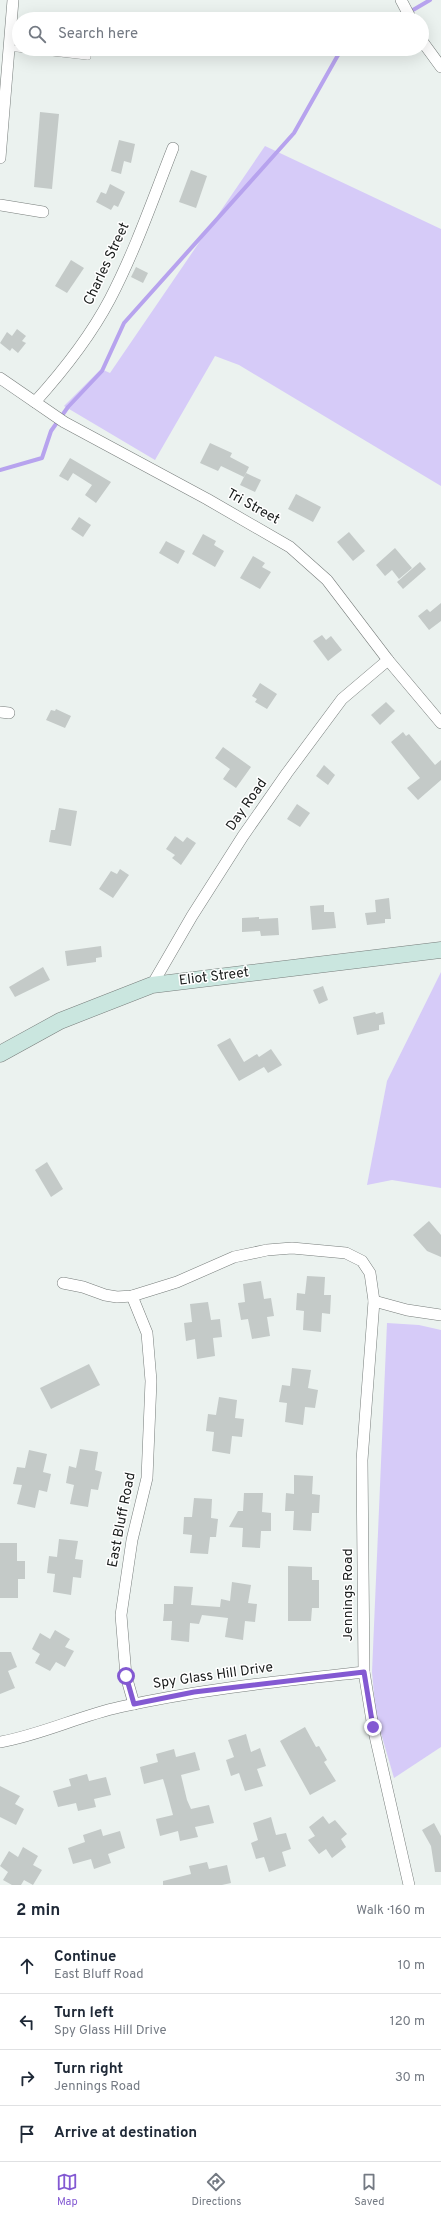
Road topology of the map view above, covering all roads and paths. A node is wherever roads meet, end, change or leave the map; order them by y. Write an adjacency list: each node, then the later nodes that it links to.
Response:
1 (14, 0): 3 (street)
2 (401, 0): 4 (street)
3 (13, 12)
4 (407, 12)
5 (12, 19): 6 (street)
6 (9, 48): 7 (lane); 13 (street)
7 (12, 48)
8 (429, 51): 11 (street)
9 (79, 56): 10 (lane)
10 (88, 57)
11 (441, 67)
12 (173, 148): 17 (street, Charles Street)
13 (0, 158)
14 (0, 205): 15 (street)
15 (43, 212)
16 (0, 378): 17 (street, Tri Street)
17 (35, 402): 18 (street, Tri Street)
18 (388, 660): 19 (street, Tri Street); 21 (street, Day Road)
19 (441, 723)
20 (441, 950): 21 (street, Eliot Street)
21 (152, 985): 22 (street, Eliot Street)
22 (0, 1054)
23 (63, 1283): 24 (street, Jennings Road)
24 (132, 1296): 25 (street, Jennings Road); 28 (street, East Bluff Road)
25 (374, 1301): 26 (street); 27 (street, Jennings Road)
26 (441, 1315)
27 (364, 1672): 28 (street, Spy Glass Hill Drive); 30 (street, Jennings Road)
28 (134, 1704): 29 (street, Spy Glass Hill Drive)
29 (0, 1742)
30 (409, 1885)

